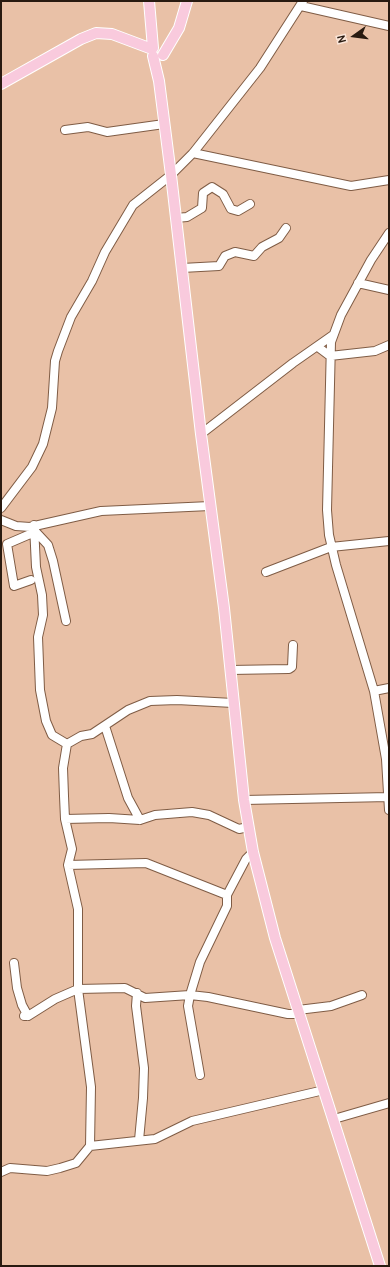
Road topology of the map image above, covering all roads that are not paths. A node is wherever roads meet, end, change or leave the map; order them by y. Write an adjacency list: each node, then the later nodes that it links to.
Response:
1 (149, 1): 5 (main road)
2 (187, 1): 5 (main road)
3 (302, 3): 4 (street); 9 (street)
4 (389, 26)
5 (157, 52): 6 (main road); 7 (main road)
6 (1, 84)
7 (164, 124): 8 (street); 10 (main road)
8 (65, 130)
9 (193, 153): 10 (street); 11 (street)
10 (171, 175): 13 (main road); 25 (street)
11 (389, 180)
12 (250, 204): 13 (street)
13 (176, 218): 16 (main road)
14 (286, 228): 16 (street)
15 (389, 233): 17 (street)
16 (182, 268): 23 (main road)
17 (358, 283): 18 (street); 19 (street)
18 (389, 290)
19 (333, 335): 21 (street); 22 (street)
20 (389, 345): 22 (street)
21 (318, 346): 22 (street); 23 (street)
22 (330, 356): 29 (street)
23 (201, 434): 24 (main road)
24 (210, 506): 27 (street); 34 (main road)
25 (1, 508)
26 (1, 520): 27 (street)
27 (34, 529): 31 (street); 32 (street); 39 (street)
28 (389, 541): 29 (street)
29 (331, 547): 30 (street); 36 (street)
30 (266, 572)
31 (31, 580)
32 (66, 621)
33 (293, 645): 34 (street)
34 (230, 670): 37 (main road)
35 (389, 688): 36 (street)
36 (374, 691): 40 (street)
37 (233, 703): 38 (street); 42 (main road)
38 (105, 726): 39 (street); 45 (street)
39 (67, 744): 44 (street)
40 (388, 759): 41 (street)
41 (389, 797): 42 (street); 43 (street)
42 (244, 800): 46 (main road)
43 (389, 810)
44 (66, 819): 45 (street); 48 (street)
45 (140, 820): 46 (street)
46 (248, 827): 47 (main road)
47 (253, 852): 49 (street); 55 (main road)
48 (68, 865): 49 (street); 51 (street)
49 (228, 895): 53 (street)
50 (14, 963): 51 (street)
51 (78, 989): 52 (street); 61 (street)
52 (137, 993): 53 (street); 60 (street)
53 (190, 995): 55 (street); 56 (street)
54 (362, 995): 55 (street)
55 (299, 1012): 57 (main road)
56 (200, 1074)
57 (324, 1090): 59 (main road); 60 (street)
58 (389, 1103): 59 (street)
59 (334, 1119): 63 (main road)
60 (139, 1140): 61 (street)
61 (90, 1146): 62 (street)
62 (1, 1172)
63 (380, 1266)

